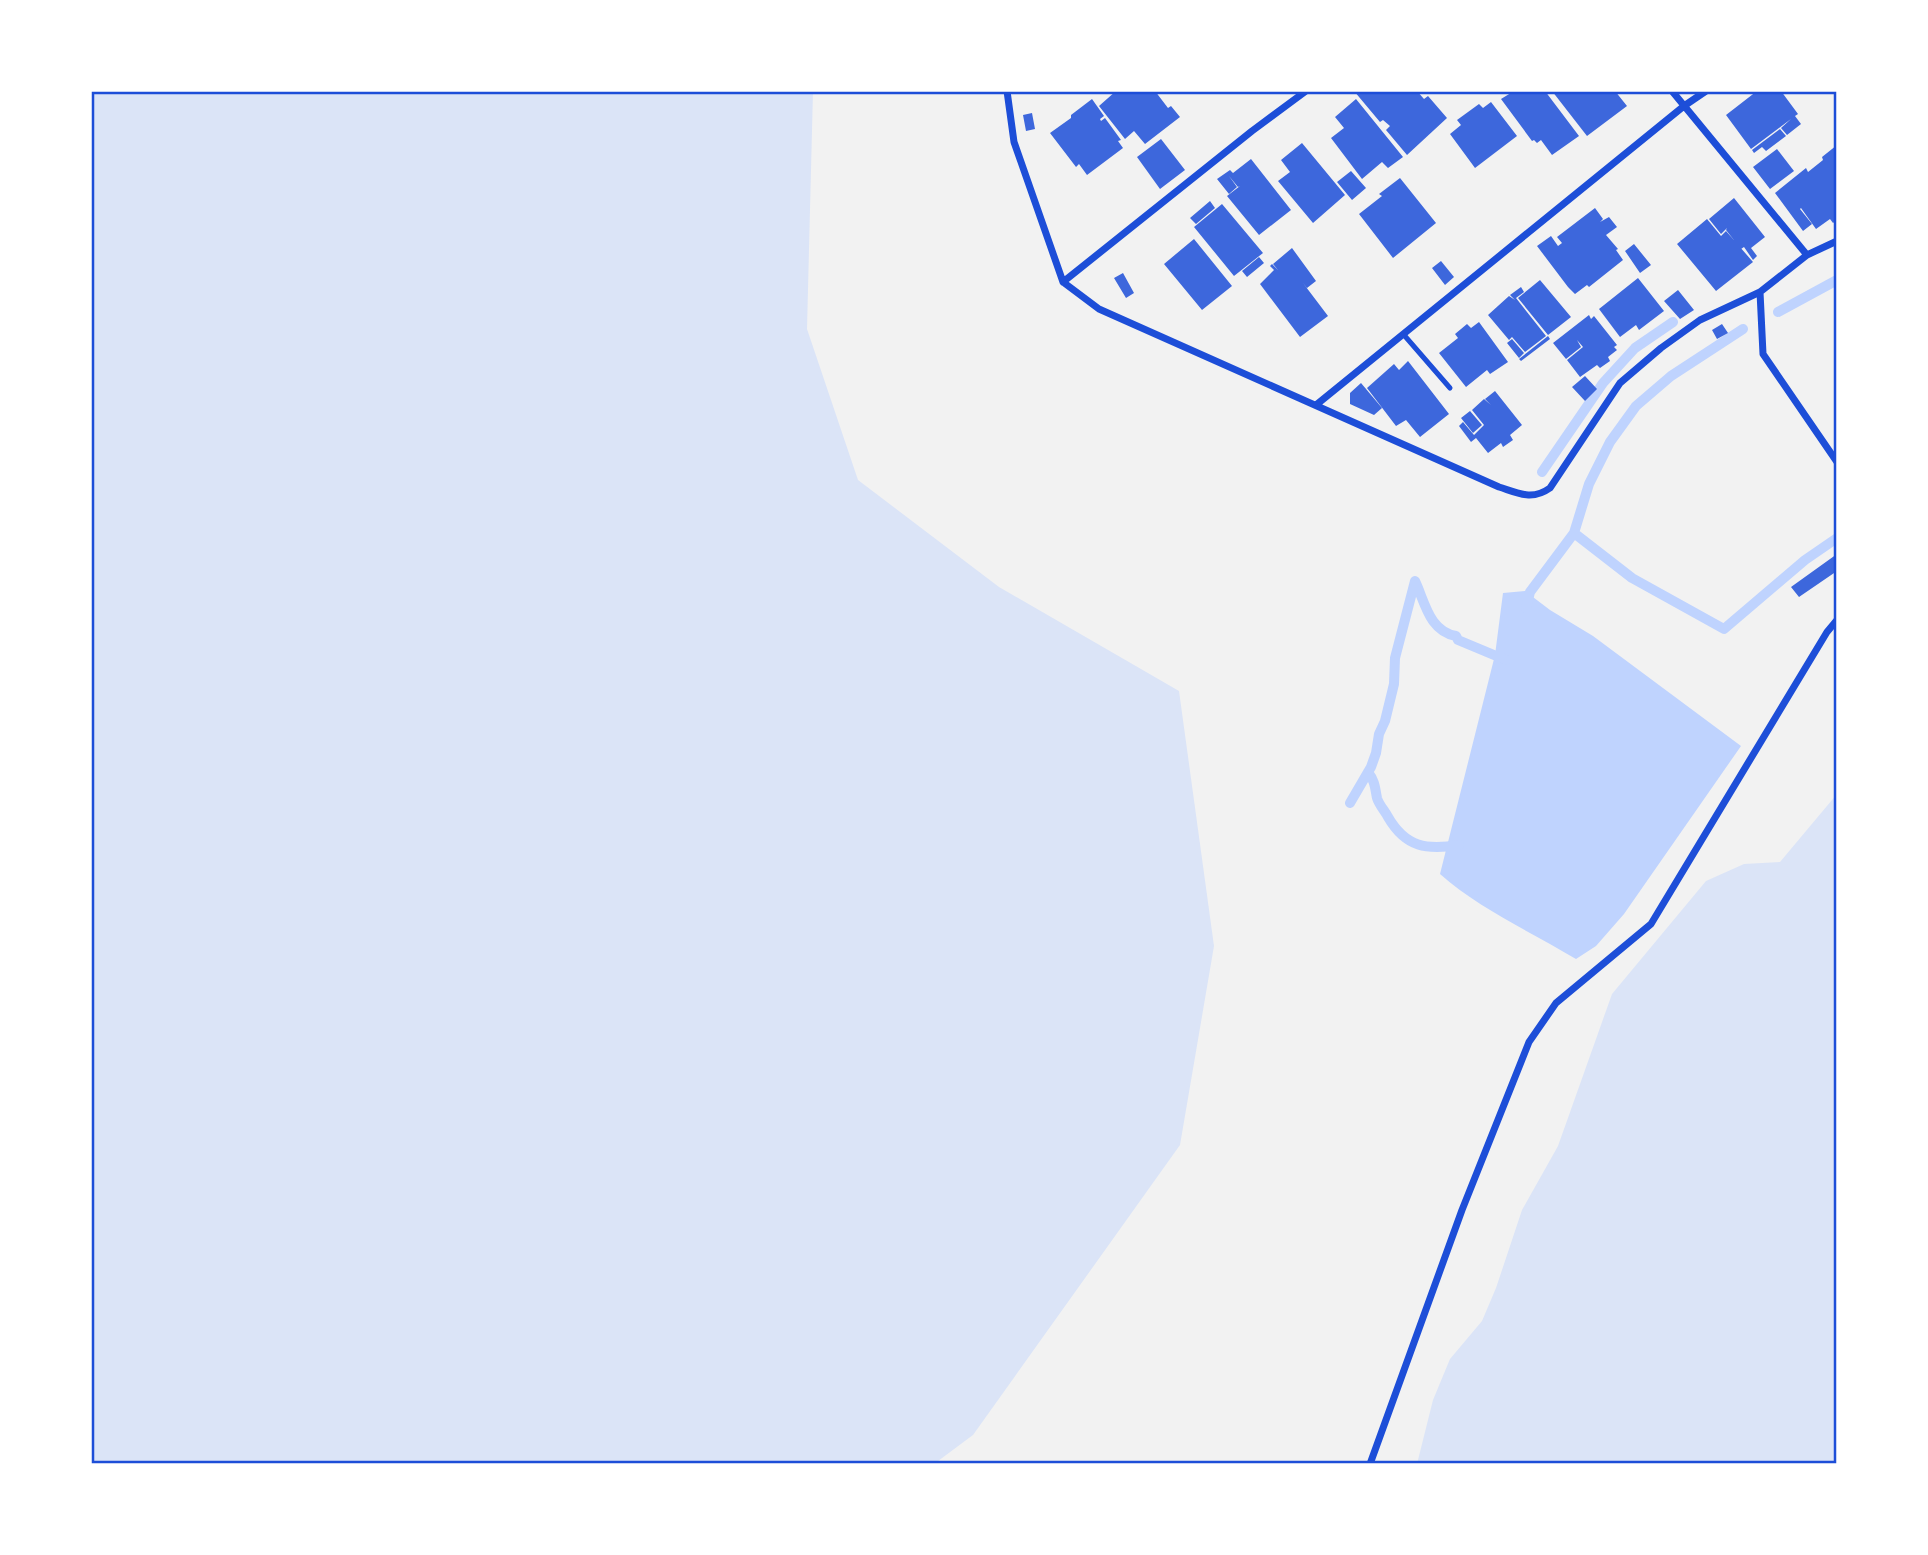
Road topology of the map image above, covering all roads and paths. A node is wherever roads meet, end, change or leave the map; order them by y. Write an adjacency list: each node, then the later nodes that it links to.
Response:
1 (1007, 91): 8 (street)
2 (1306, 91): 8 (street)
3 (1672, 91): 5 (street)
4 (1706, 91): 5 (street)
5 (1684, 106): 7 (street); 10 (street)
6 (1837, 241): 7 (street)
7 (1807, 255): 9 (street)
8 (1063, 282): 12 (street)
9 (1760, 292): 12 (street); 13 (street)
10 (1404, 335): 11 (lane); 12 (street)
11 (1450, 388)
12 (1316, 405)
13 (1837, 462)
14 (1837, 620): 15 (street)
15 (1370, 1464)

